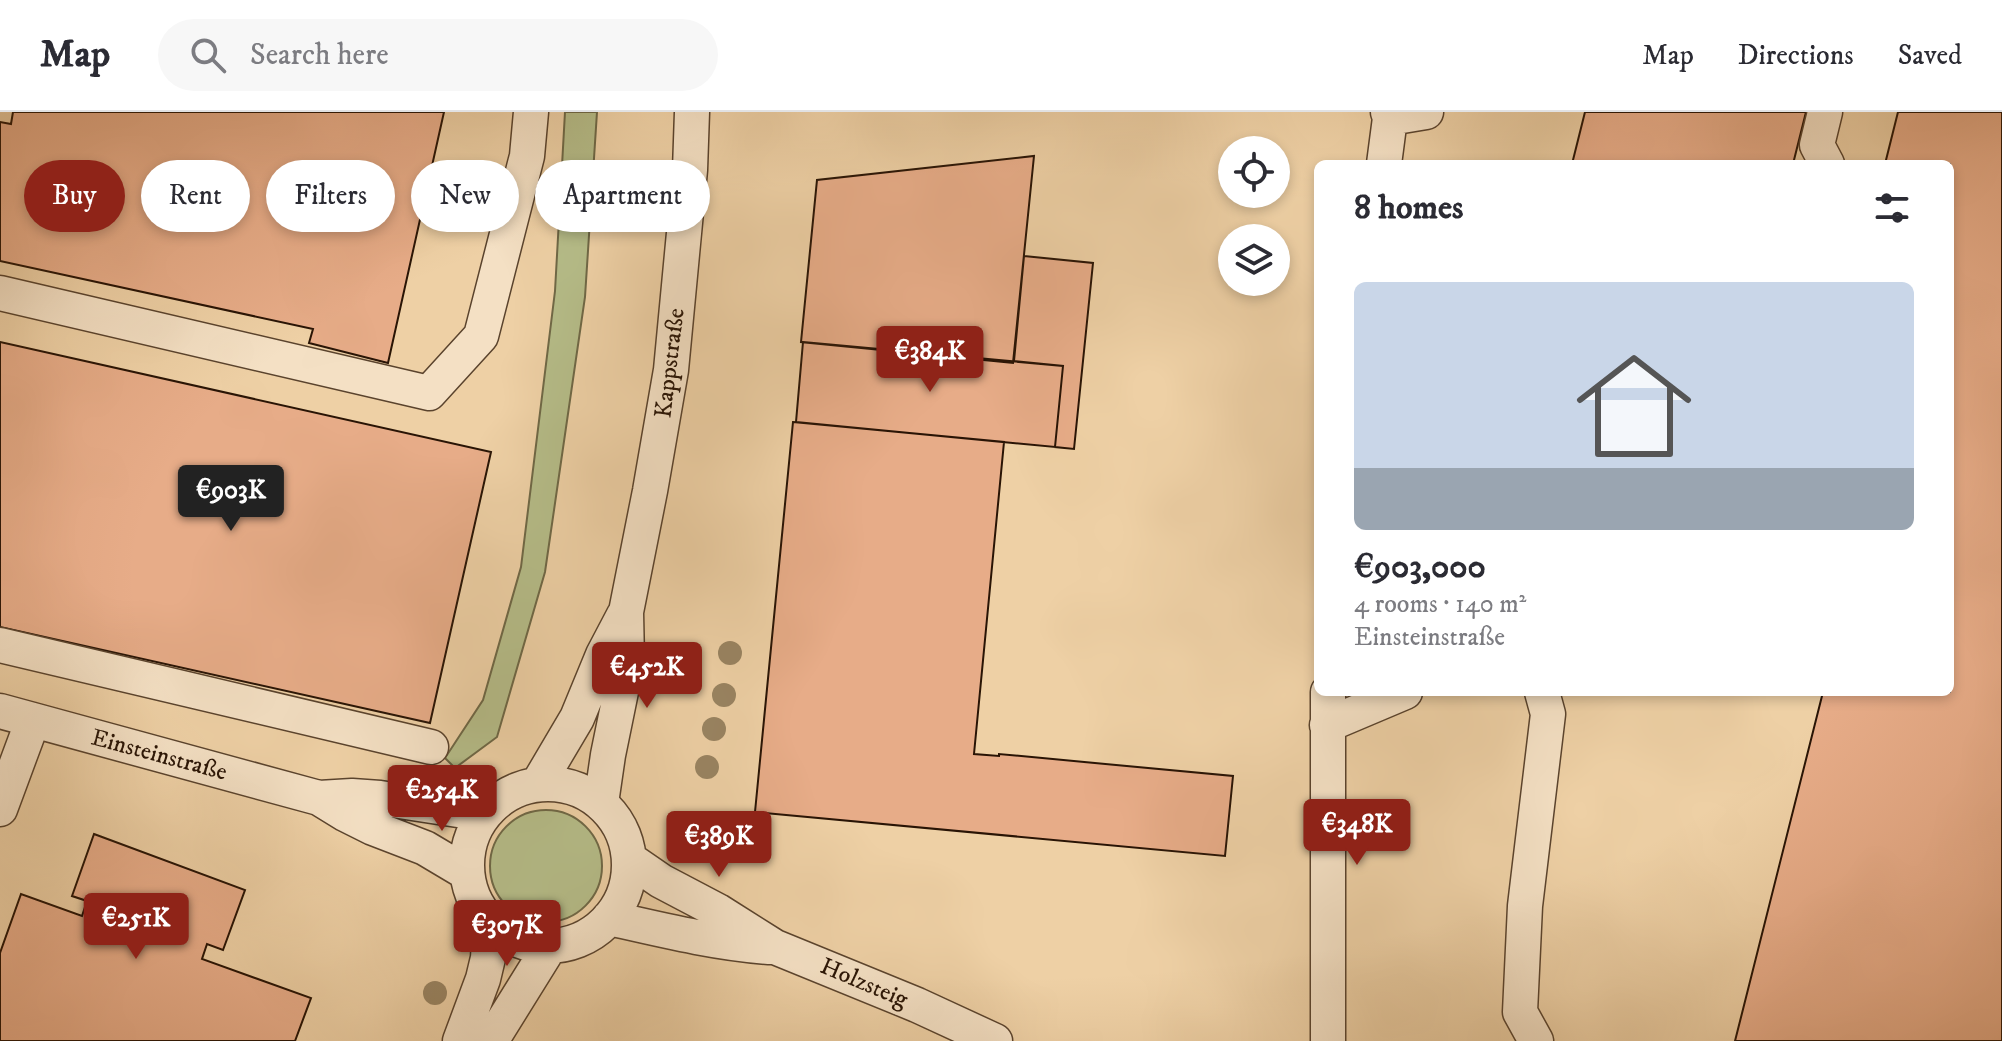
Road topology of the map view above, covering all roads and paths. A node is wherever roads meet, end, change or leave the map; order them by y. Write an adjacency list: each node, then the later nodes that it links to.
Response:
1 (531, 112): 8 (street)
2 (692, 112): 9 (street, Kappstraße)
3 (1426, 112): 5 (street)
4 (1825, 112): 7 (street)
5 (1389, 115): 6 (street)
6 (1384, 160)
7 (1825, 160)
8 (0, 293)
9 (626, 612): 17 (street, Kappstraße); 19 (street, Kappstraße)
10 (0, 645): 16 (street)
11 (1386, 696): 13 (street)
12 (1543, 696): 32 (street)
13 (1328, 708): 31 (street)
14 (0, 711): 15 (street, Einsteinstraße)
15 (33, 720): 18 (street, Einsteinstraße); 20 (street)
16 (431, 747)
17 (538, 784): 19 (street); 21 (street)
18 (319, 798): 21 (street, Einsteinstraße); 23 (street, Einsteinstraße)
19 (601, 803): 22 (street)
20 (0, 809)
21 (484, 814): 23 (street)
22 (629, 859): 24 (street); 27 (street, Holzsteig)
23 (467, 873): 25 (street)
24 (609, 918): 26 (street); 27 (street, Holzsteig)
25 (490, 923): 26 (street); 28 (street)
26 (550, 946): 29 (street)
27 (775, 947): 30 (street, Holzsteig)
28 (460, 1041)
29 (491, 1041)
30 (995, 1041)
31 (1328, 1041)
32 (1536, 1041)

